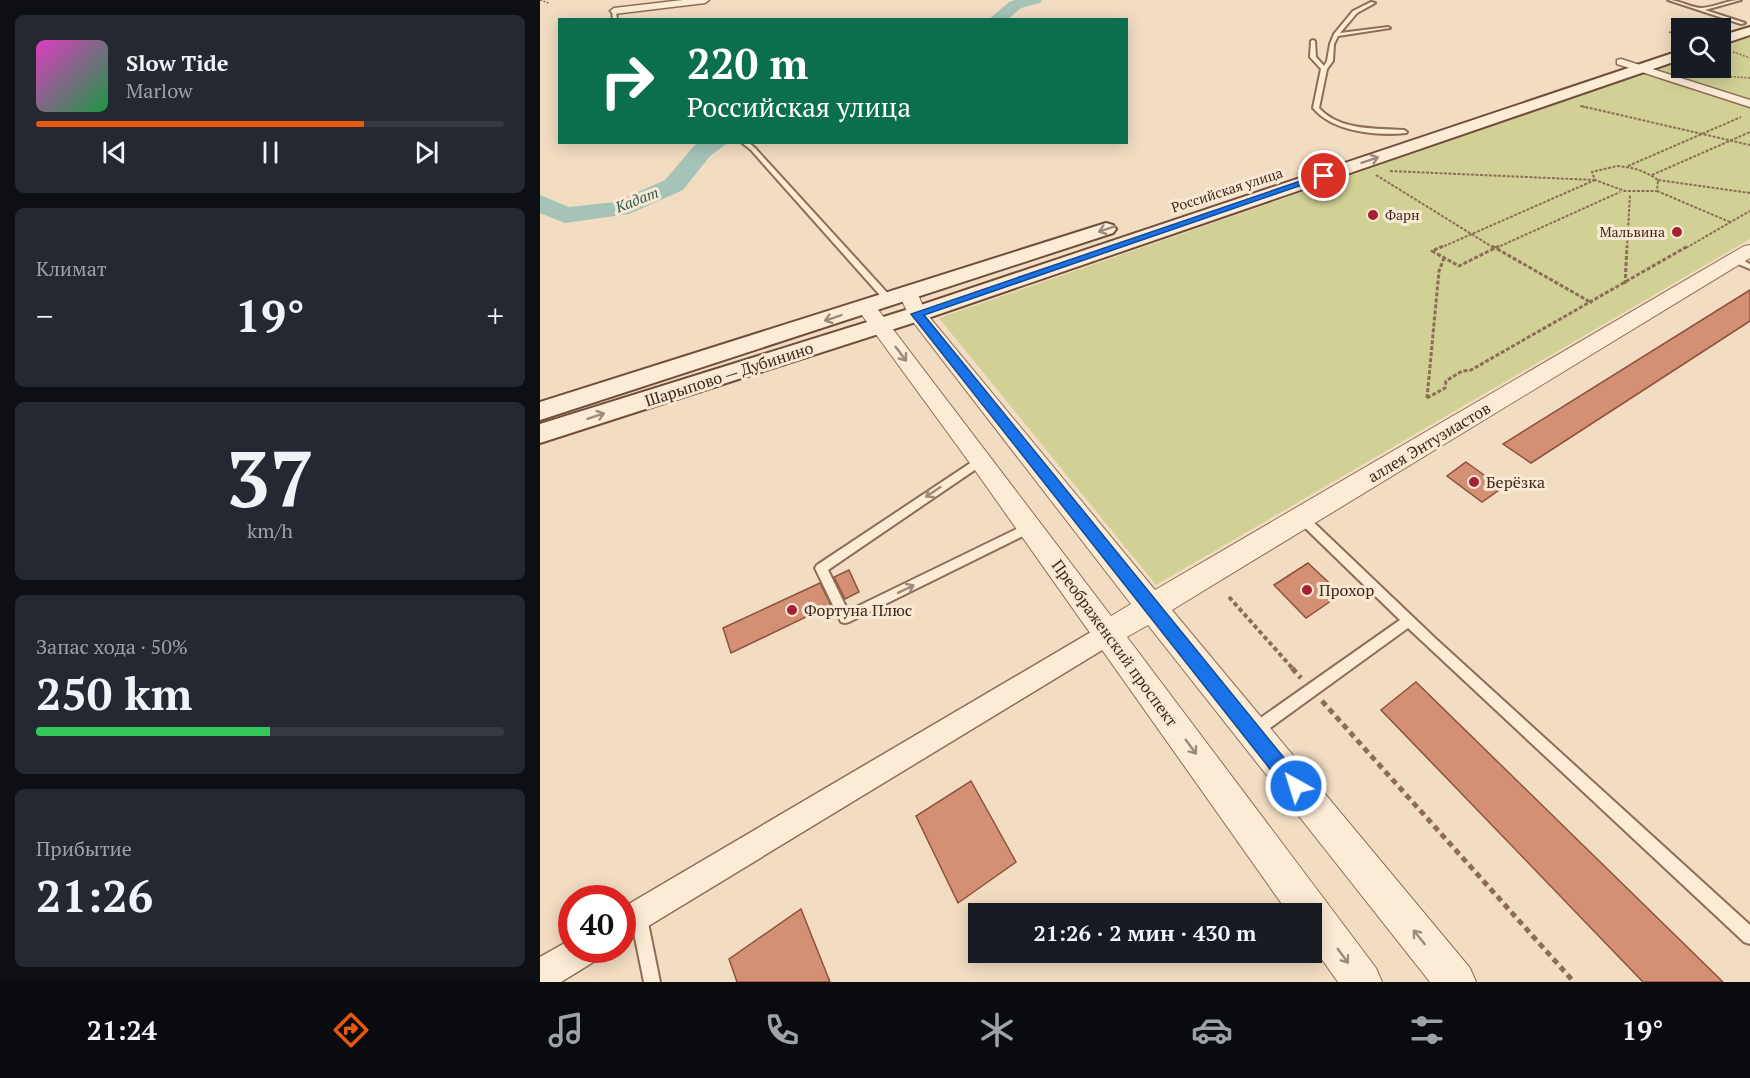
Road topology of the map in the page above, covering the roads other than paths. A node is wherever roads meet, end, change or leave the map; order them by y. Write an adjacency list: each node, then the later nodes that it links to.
1 (705, 0): 6 (street)
2 (1670, 0): 5 (lane)
3 (1739, 0): 5 (lane)
4 (1372, 3): 10 (lane)
5 (1702, 9): 7 (lane)
6 (615, 15)
7 (1748, 25): 9 (main road); 11 (main road)
8 (1388, 28): 10 (lane)
9 (1731, 28)
10 (1336, 35): 17 (lane)
11 (1731, 35)
12 (1671, 39): 15 (main road, Российская улица)
13 (1313, 41): 17 (lane)
14 (1671, 58): 16 (main road, Российская улица)
15 (1621, 62): 16 (street); 19 (main road, Российская улица)
16 (1641, 68): 18 (street); 24 (main road, Российская улица, one-way to 16)
17 (1323, 69): 19 (lane)
18 (1750, 105)
19 (1404, 132): 21 (main road, Российская улица)
20 (747, 144): 24 (lane)
21 (1257, 180)
22 (1122, 224): 24 (main road, one-way to 24)
23 (1745, 259): 28 (street, аллея Энтузиастов)
24 (892, 308): 25 (main road, Шарыпово — Дубинино, one-way to 25); 26 (main road, Шарыпово — Дубинино, one-way to 24); 27 (street, Преображенский проспект, one-way to 27); 30 (street)
25 (540, 411)
26 (540, 434)
27 (981, 460): 29 (street, Преображенский проспект); 29 (lane, one-way to 29)
28 (1302, 518): 30 (street, аллея Энтузиастов); 31 (lane)
29 (1031, 527): 32 (street, Преображенский проспект)
30 (1151, 608): 32 (street, аллея Энтузиастов); 33 (street)
31 (1409, 620): 33 (lane); 35 (lane)
32 (1108, 633): 34 (street); 40 (street, Преображенский проспект, one-way to 40)
33 (1252, 733): 41 (street, one-way to 33)
34 (636, 917)
35 (1750, 936)
36 (636, 938): 39 (lane)
37 (562, 963): 38 (street)
38 (540, 976)
39 (652, 982)
40 (1362, 982)
41 (1456, 982)

